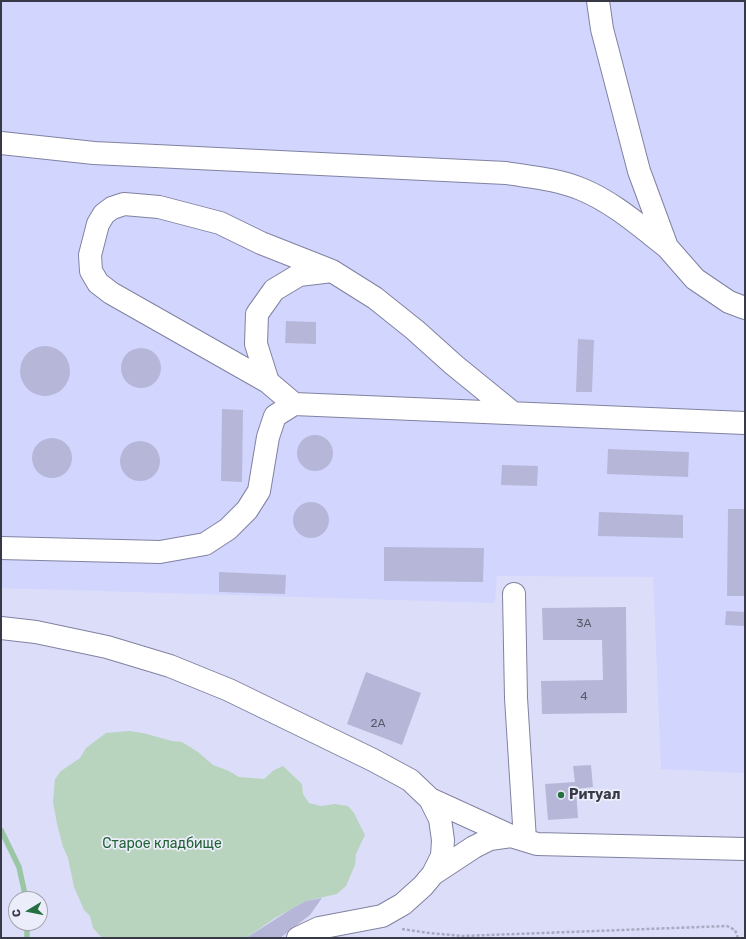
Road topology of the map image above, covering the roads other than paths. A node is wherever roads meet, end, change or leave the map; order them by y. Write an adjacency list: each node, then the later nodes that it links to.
1 (598, 1): 3 (street)
2 (1, 143): 3 (street)
3 (667, 247): 5 (street)
4 (332, 271): 6 (street); 6 (street); 8 (street)
5 (745, 308)
6 (268, 382): 7 (street)
7 (294, 404): 8 (street); 10 (street)
8 (513, 413): 9 (street)
9 (745, 423)
10 (1, 548)
11 (514, 594): 14 (street)
12 (1, 628): 13 (street)
13 (430, 799): 14 (street); 16 (street)
14 (518, 838): 15 (street); 16 (street)
15 (745, 849)
16 (433, 874): 17 (street)
17 (298, 938)

